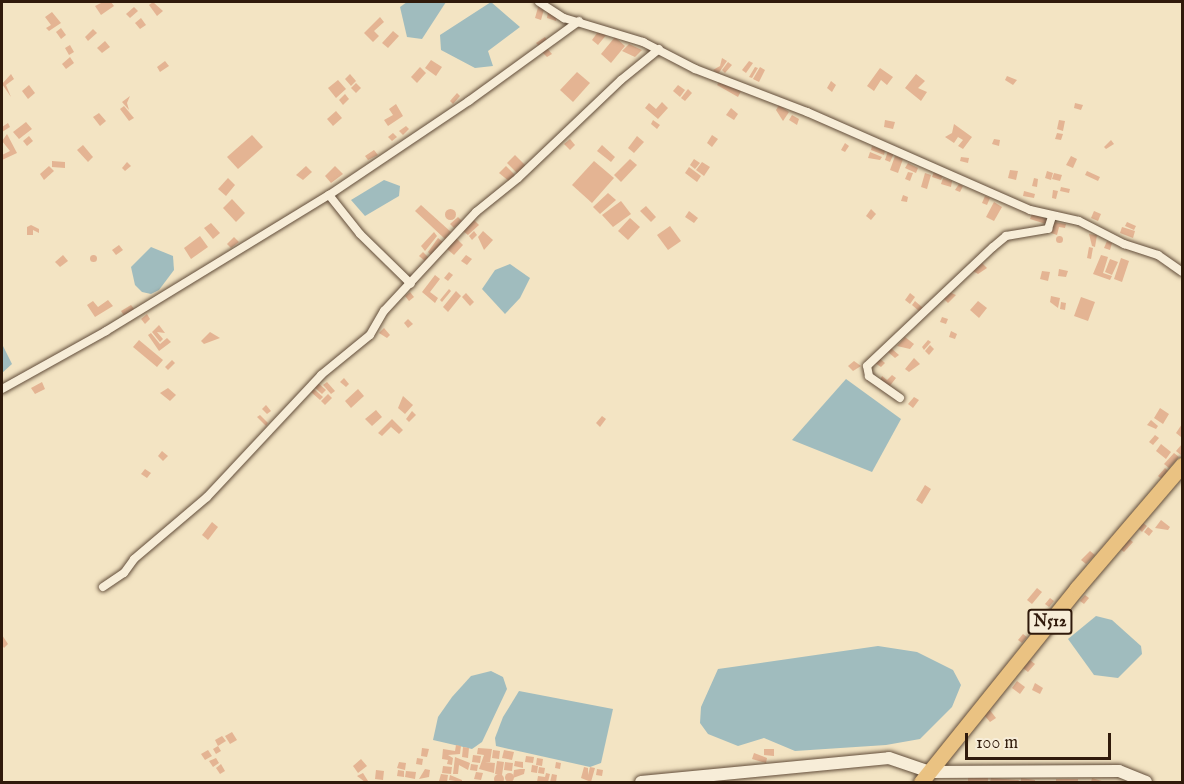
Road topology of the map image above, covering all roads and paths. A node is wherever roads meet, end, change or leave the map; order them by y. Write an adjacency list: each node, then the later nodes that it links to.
1 (539, 2): 2 (street)
2 (579, 21): 3 (street); 4 (street)
3 (659, 50): 5 (street); 7 (street)
4 (329, 195): 7 (street); 8 (street)
5 (1052, 217): 6 (street); 9 (street)
6 (1182, 272)
7 (411, 284): 11 (street)
8 (2, 389)
9 (900, 398)
10 (1182, 465): 12 (highway, N512)
11 (103, 588)
12 (926, 777): 13 (street); 15 (street)
13 (716, 778): 14 (street)
14 (641, 783)
15 (1146, 783)

